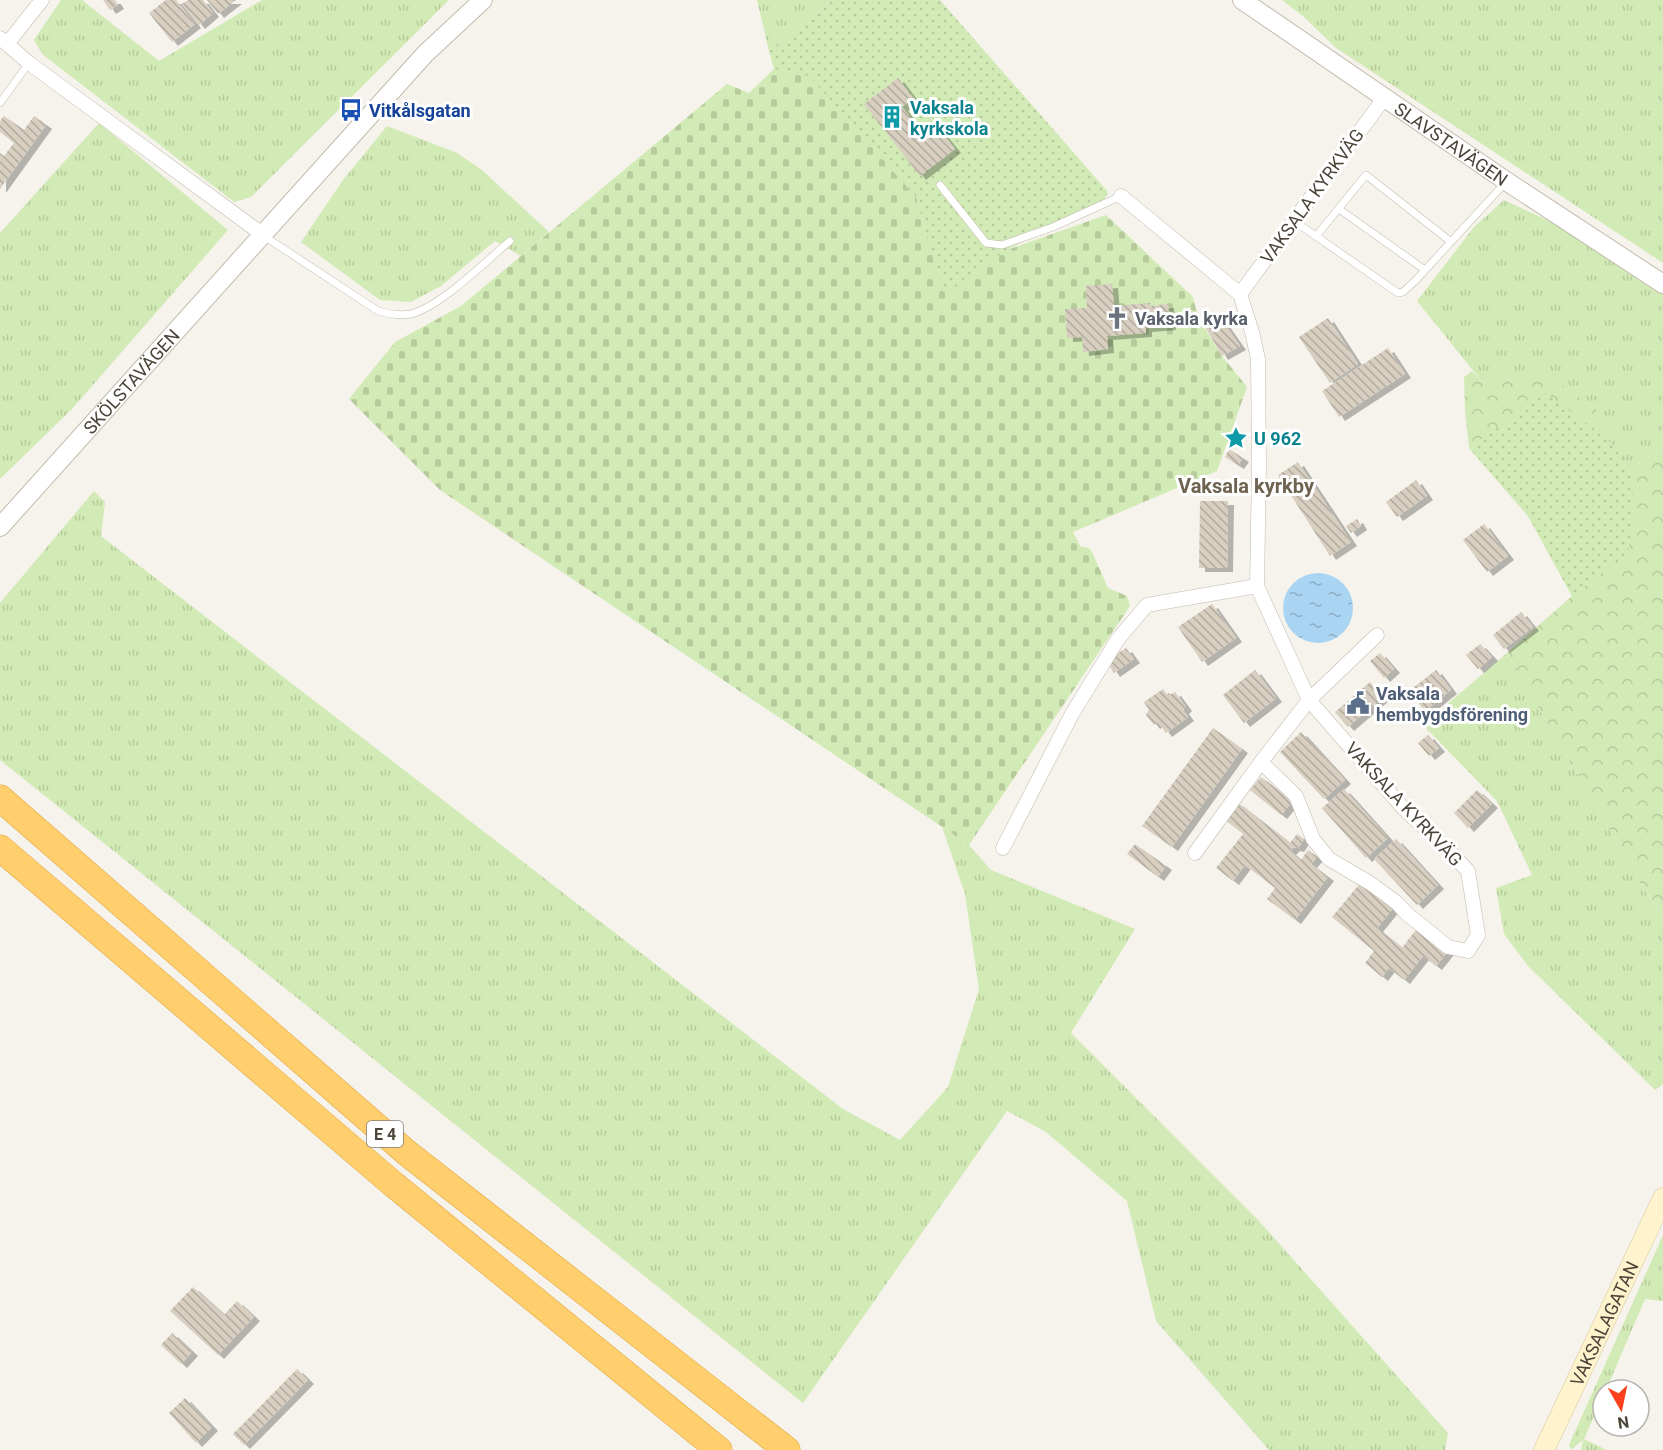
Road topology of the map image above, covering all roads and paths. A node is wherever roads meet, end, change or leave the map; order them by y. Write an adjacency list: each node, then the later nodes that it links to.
1 (42, 0): 4 (street)
2 (483, 0): 13 (street, SKÖLSTAVÄGEN)
3 (1242, 0): 6 (street, SLAVSTAVÄGEN)
4 (4, 41): 5 (street)
5 (29, 63): 7 (lane); 13 (street)
6 (1385, 97): 8 (street, SLAVSTAVÄGEN); 12 (street, VAKSALA KYRKVÄG)
7 (1, 100)
8 (1506, 181): 16 (lane); 18 (street, SLAVSTAVÄGEN)
9 (940, 185): 10 (lane)
10 (1121, 196): 19 (street)
11 (1339, 209): 14 (lane); 16 (lane); 17 (lane)
12 (1294, 221): 14 (lane); 19 (street, VAKSALA KYRKVÄG)
13 (262, 234): 15 (lane); 20 (street, SKÖLSTAVÄGEN)
14 (1317, 236): 17 (lane)
15 (510, 241)
16 (1450, 242): 17 (lane)
17 (1425, 270)
18 (1663, 284)
19 (1240, 294): 21 (street, VAKSALA KYRKVÄG)
20 (0, 527)
21 (1257, 586): 23 (street, VAKSALA KYRKVÄG); 27 (street)
22 (1377, 635): 23 (street)
23 (1309, 700): 24 (street); 24 (street, VAKSALA KYRKVÄG)
24 (1261, 762): 28 (street)
25 (0, 798): 31 (highway, E 4)
26 (0, 848): 30 (highway, E 4)
27 (1003, 848)
28 (1195, 853)
29 (1663, 1198): 32 (main road, VAKSALAGATAN)
30 (719, 1450)
31 (787, 1450)
32 (1544, 1450)

